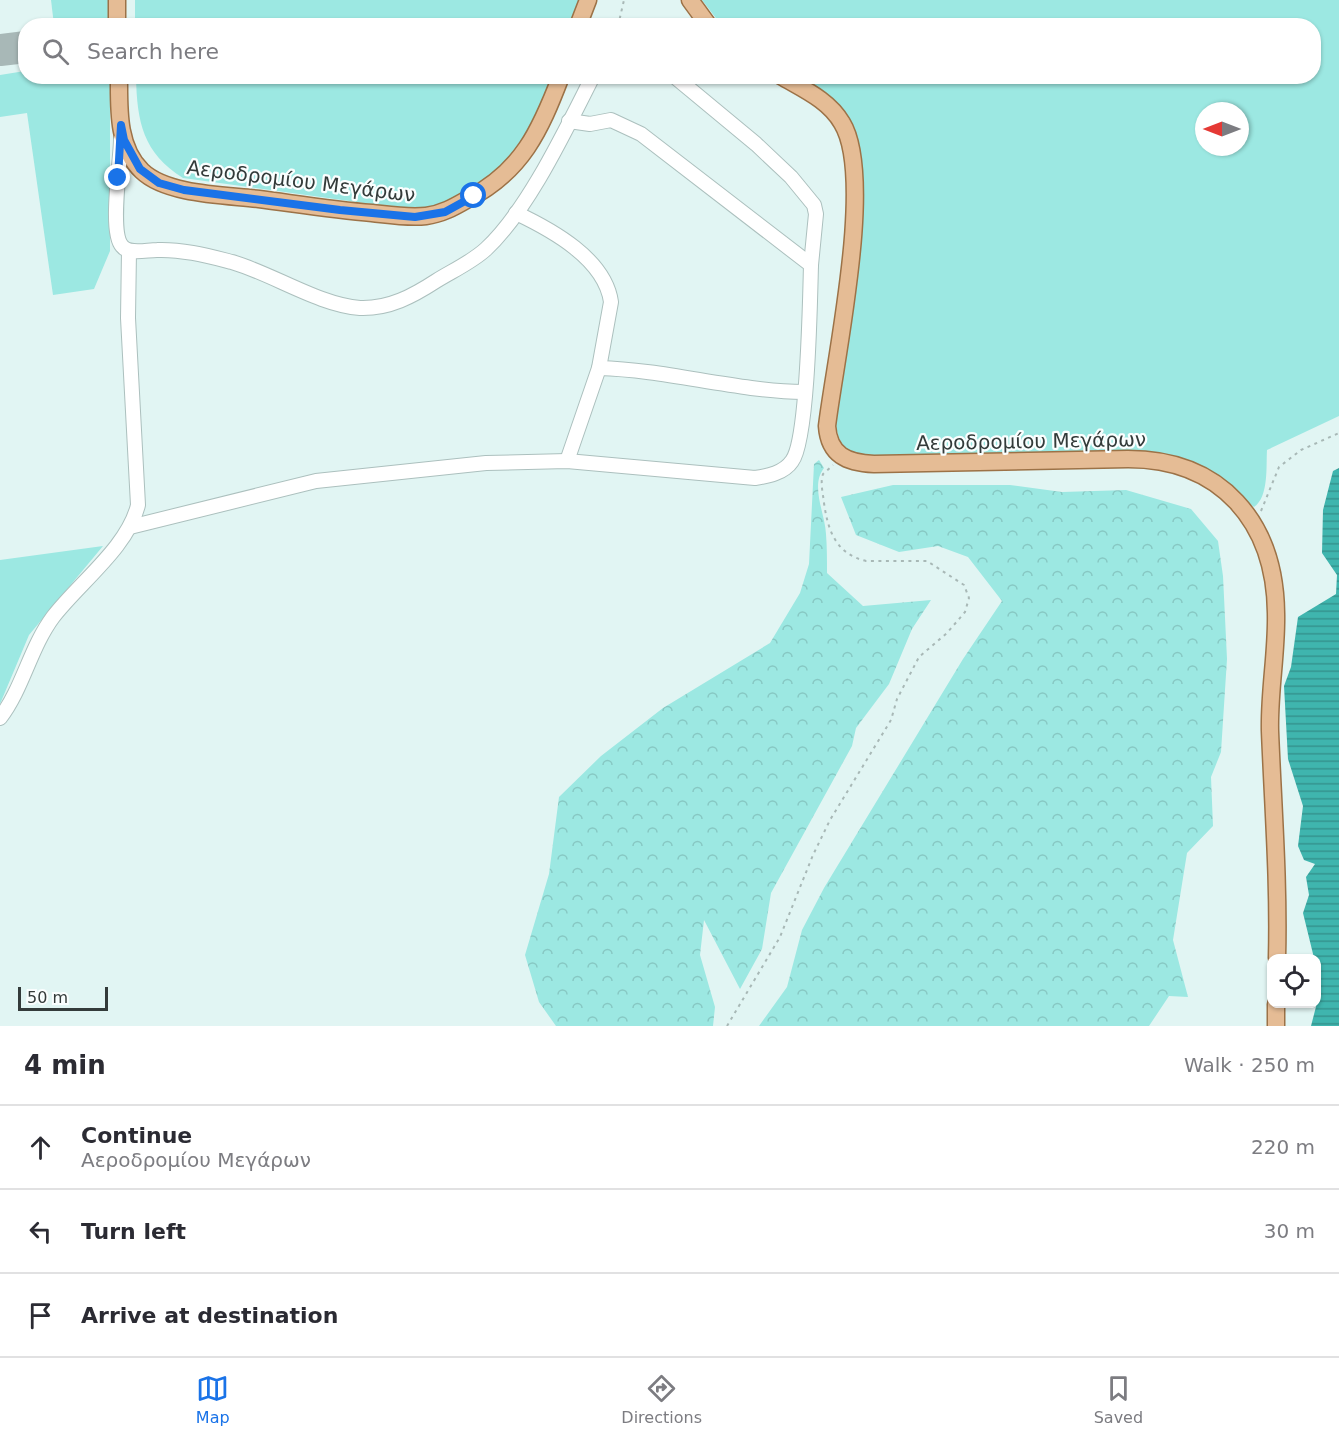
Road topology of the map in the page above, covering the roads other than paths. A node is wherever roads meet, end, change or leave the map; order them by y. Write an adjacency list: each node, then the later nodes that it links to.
1 (117, 0): 4 (main road)
2 (588, 0): 5 (main road)
3 (690, 0): 6 (main road)
4 (117, 18)
5 (581, 18)
6 (703, 18)
7 (119, 84): 13 (main road, Αεροδρομίου Μεγάρων)
8 (558, 84): 13 (main road, Αεροδρομίου Μεγάρων)
9 (589, 84): 12 (lane)
10 (684, 84): 16 (lane)
11 (795, 84): 22 (main road, Αεροδρομίου Μεγάρων)
12 (569, 121): 14 (lane); 16 (lane)
13 (121, 125): 15 (lane)
14 (516, 213): 15 (lane); 17 (lane)
15 (129, 251): 20 (lane)
16 (811, 265): 18 (lane)
17 (599, 368): 18 (lane); 19 (lane)
18 (804, 392): 19 (lane)
19 (567, 461): 20 (lane)
20 (130, 527): 21 (lane)
21 (0, 718)
22 (1277, 954)
23 (1276, 1008): 24 (main road)
24 (1276, 1026)

